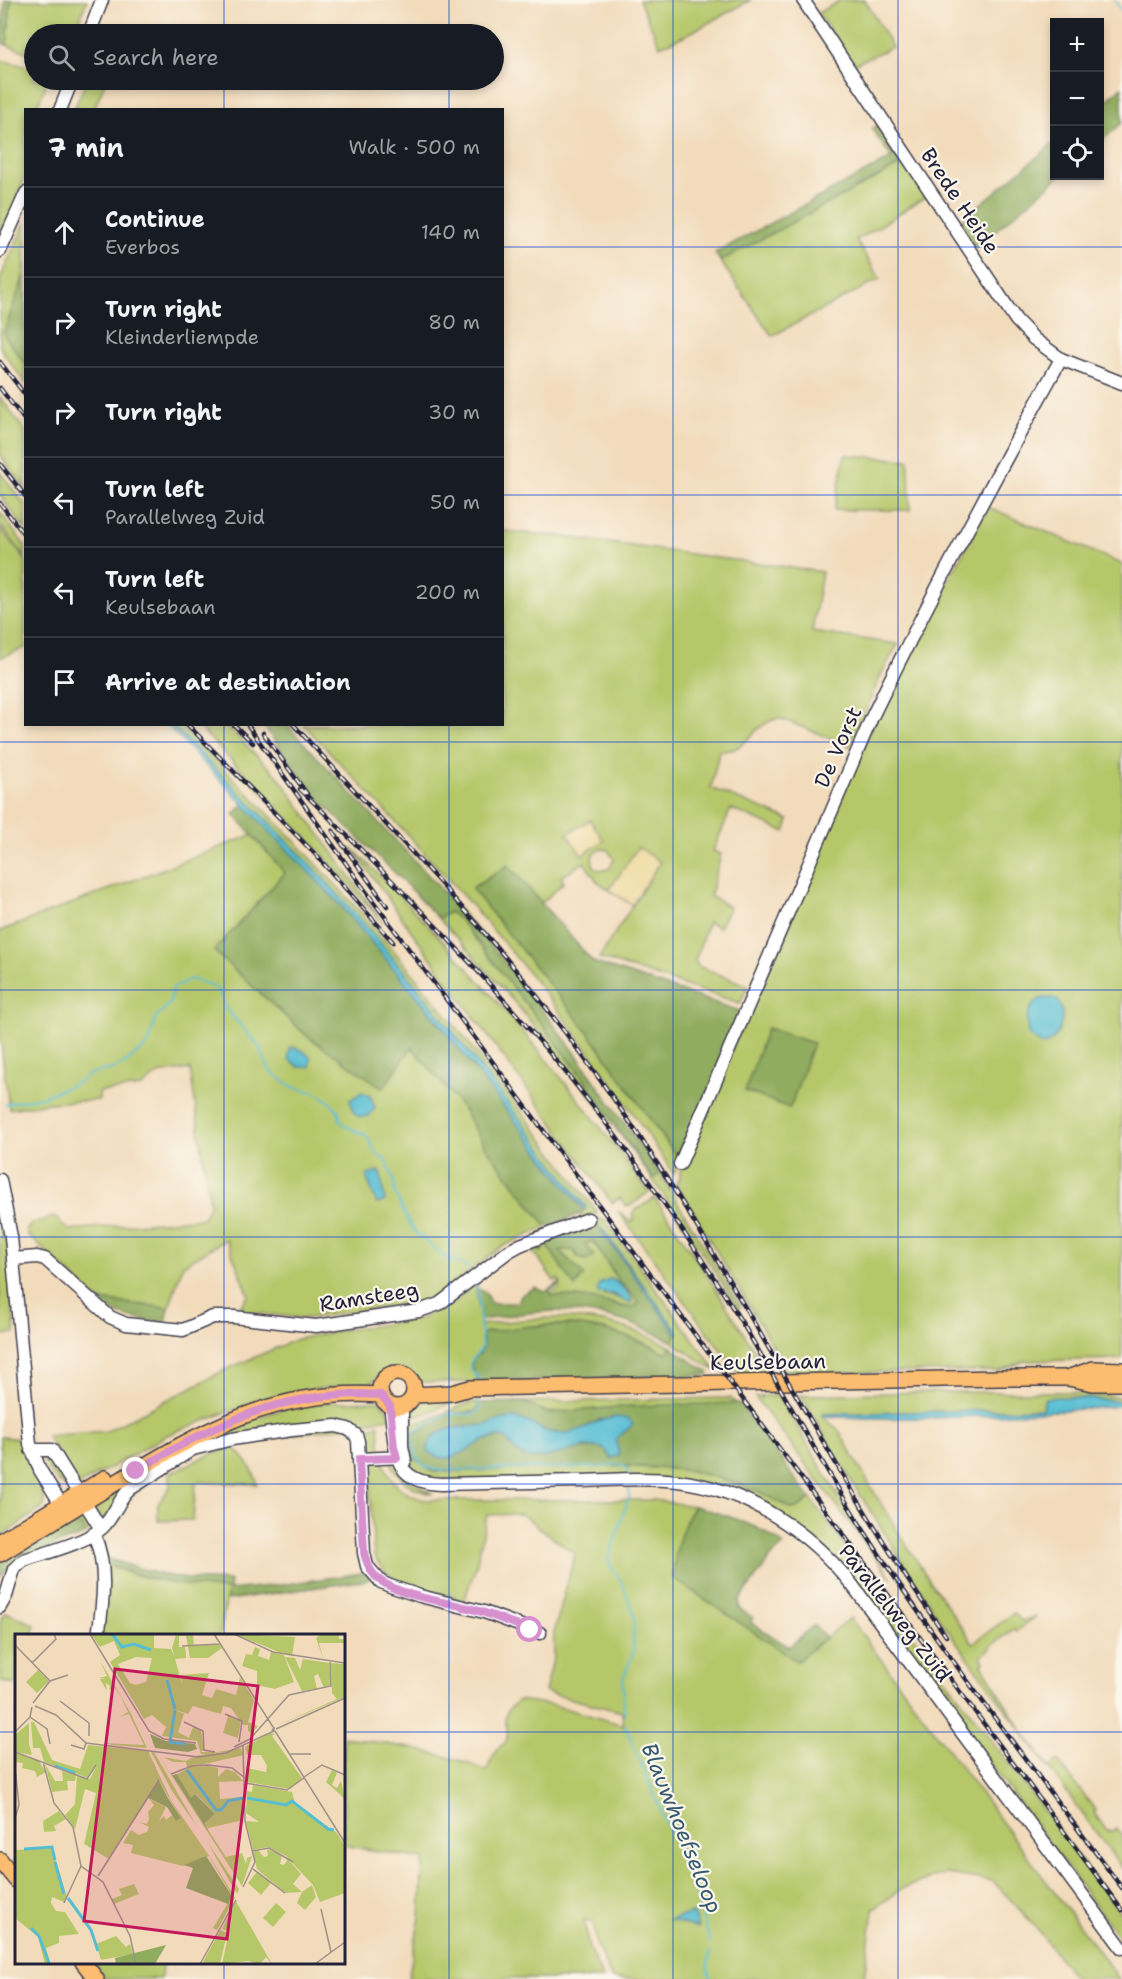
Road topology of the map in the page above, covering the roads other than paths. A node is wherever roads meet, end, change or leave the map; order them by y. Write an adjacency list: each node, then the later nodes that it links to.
1 (102, 0): 3 (street)
2 (803, 0): 8 (street, Brede Heide)
3 (93, 24)
4 (68, 90): 5 (street)
5 (61, 108)
6 (24, 197): 7 (street)
7 (0, 251)
8 (1061, 359): 9 (street, Brede Heide); 10 (street, De Vorst)
9 (1122, 382)
10 (680, 1164)
11 (0, 1180): 12 (street)
12 (9, 1218): 14 (street)
13 (588, 1219): 14 (street, Ramsteeg)
14 (14, 1259): 20 (street)
15 (1122, 1370): 16 (main road, Keulsebaan)
16 (1068, 1378): 17 (main road, Keulsebaan); 18 (main road, Keulsebaan)
17 (1122, 1383)
18 (414, 1391): 19 (main road); 19 (main road)
19 (389, 1398): 21 (street, Parallelweg Zuid); 23 (main road)
20 (31, 1450): 23 (street); 24 (street)
21 (400, 1457): 22 (street); 33 (street, Parallelweg Zuid)
22 (359, 1459): 25 (street); 29 (street)
23 (81, 1498): 24 (main road); 25 (street)
24 (63, 1509): 26 (main road); 27 (main road)
25 (98, 1532): 28 (street); 30 (street)
26 (0, 1541)
27 (0, 1554)
28 (0, 1607)
29 (540, 1633)
30 (98, 1634)
31 (0, 1860): 32 (main road)
32 (15, 1879)
33 (1122, 1948)
34 (85, 1964): 35 (main road)
35 (96, 1979)

